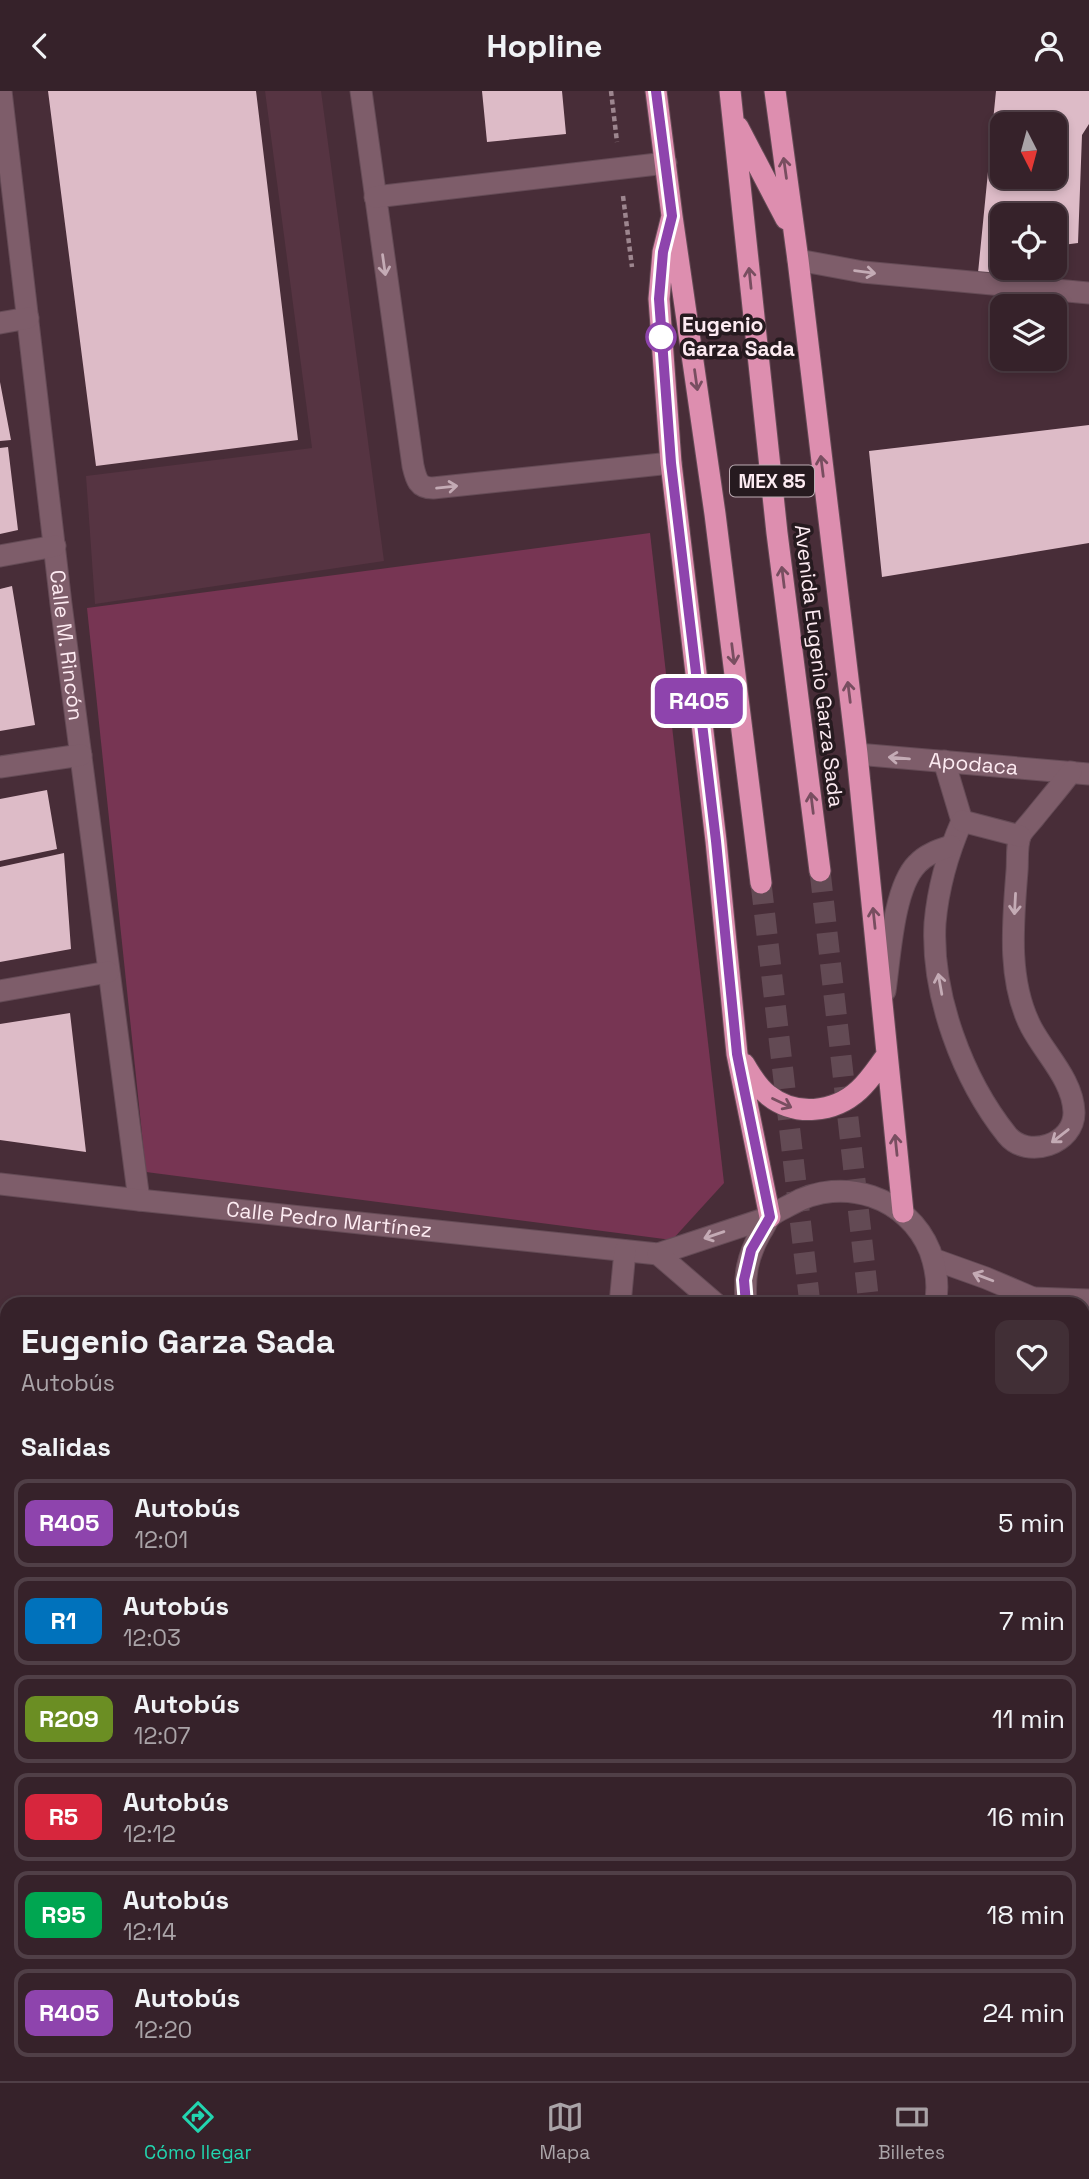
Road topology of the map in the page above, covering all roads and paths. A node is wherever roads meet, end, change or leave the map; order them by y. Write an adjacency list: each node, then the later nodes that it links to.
1 (361, 91): 8 (street)
2 (656, 91): 7 (highway, MEX 85)
3 (730, 91): 6 (highway, Avenida Eugenio Garza Sada / MEX 85)
4 (775, 91): 10 (highway, one-way to 4)
5 (1, 102): 13 (street, Calle M. Rincón)
6 (732, 116): 10 (highway); 26 (highway, Avenida Eugenio Garza Sada / MEX 85, one-way to 6)
7 (666, 163): 8 (street); 9 (highway, MEX 85)
8 (375, 197): 15 (street, one-way to 15)
9 (672, 216): 15 (highway); 27 (highway, MEX 85, one-way to 27)
10 (794, 233): 11 (highway)
11 (798, 260): 12 (street, one-way to 12); 18 (highway, one-way to 11)
12 (1089, 293)
13 (27, 318): 14 (street); 16 (street, Calle M. Rincón)
14 (0, 323)
15 (671, 463): 31 (highway)
16 (55, 546): 17 (street); 19 (street, Calle M. Rincón)
17 (0, 556)
18 (857, 754): 20 (street, Apodaca, one-way to 18); 30 (highway, one-way to 18)
19 (81, 755): 21 (street); 28 (street, Calle M. Rincón)
20 (944, 761): 22 (street, Apodaca); 23 (street)
21 (0, 767)
22 (1080, 773): 24 (street)
23 (962, 821): 24 (street); 25 (street)
24 (1020, 836): 25 (street, one-way to 25)
25 (951, 846): 30 (street)
26 (820, 871)
27 (761, 883)
28 (108, 972): 29 (street); 34 (street, Calle M. Rincón)
29 (0, 991)
30 (883, 1007): 32 (highway)
31 (737, 1054): 32 (highway, one-way to 32); 36 (highway)
32 (887, 1055): 35 (highway, one-way to 32)
33 (0, 1184): 34 (street, Calle Pedro Martínez)
34 (139, 1201): 37 (street, Calle Pedro Martínez)
35 (903, 1212): 36 (street, Calle Pedro Martínez); 39 (street)
36 (770, 1217): 38 (street, Calle Pedro Martínez, one-way to 38); 42 (street)
37 (625, 1251): 38 (street, Calle Pedro Martínez); 40 (street)
38 (658, 1254): 41 (street)
39 (933, 1259): 43 (street); 44 (street, one-way to 39)
40 (621, 1297)
41 (708, 1297)
42 (745, 1297)
43 (937, 1297)
44 (1031, 1297)

